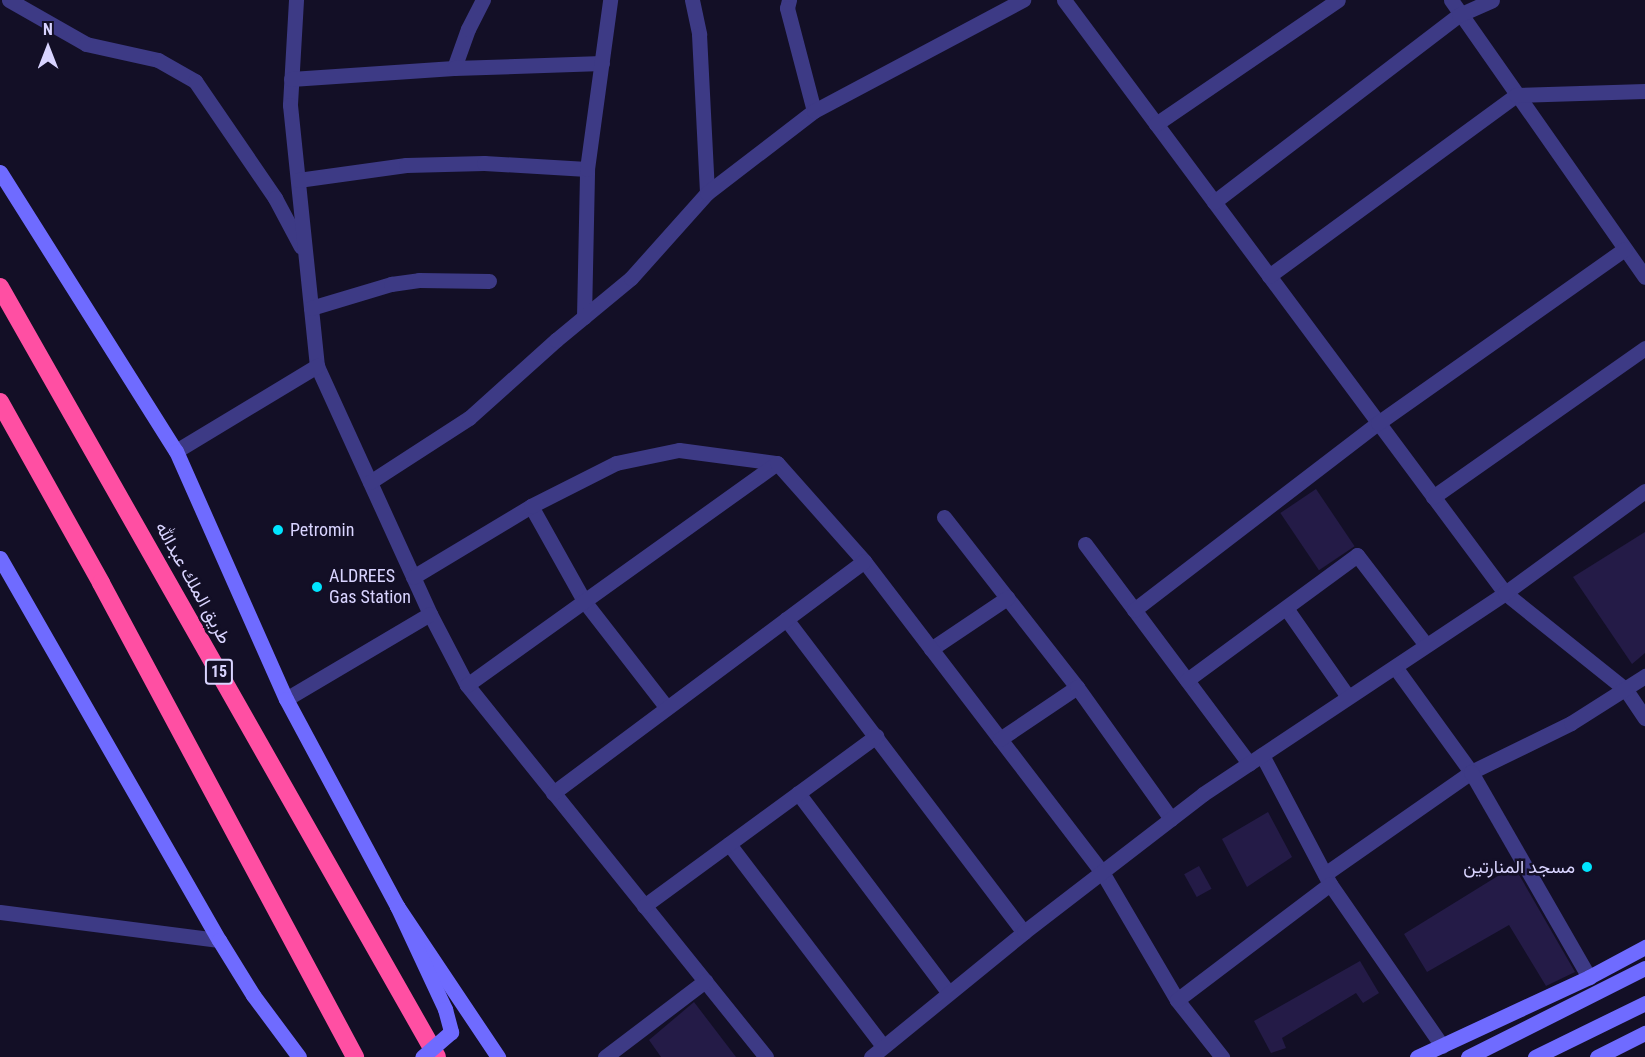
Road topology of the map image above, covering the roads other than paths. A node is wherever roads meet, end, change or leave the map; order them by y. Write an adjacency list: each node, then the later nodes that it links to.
1 (10, 0): 26 (street)
2 (296, 0): 15 (street)
3 (483, 0): 14 (street)
4 (610, 0): 13 (street)
5 (692, 0): 23 (street)
6 (789, 0): 18 (street)
7 (1023, 0): 18 (street)
8 (1064, 0): 19 (street)
9 (1338, 0): 19 (street)
10 (1450, 0): 12 (street)
11 (1492, 0): 12 (street)
12 (1459, 15): 17 (street); 24 (street)
13 (602, 63): 14 (street); 20 (street)
14 (454, 68): 15 (street)
15 (291, 79): 22 (street)
16 (1645, 91): 17 (street)
17 (1516, 95): 25 (street); 27 (street)
18 (814, 111): 23 (street)
19 (1156, 124): 24 (street)
20 (587, 169): 22 (street); 32 (street)
21 (0, 172): 37 (main road)
22 (297, 180): 26 (street)
23 (707, 193): 32 (street)
24 (1214, 202): 27 (street)
25 (1625, 249): 28 (street); 36 (street)
26 (305, 257): 31 (street)
27 (1269, 276): 36 (street)
28 (1645, 277)
29 (489, 281): 31 (street)
30 (0, 287): 99 (highway, طريق الملك عبدالله / 15)
31 (311, 308): 34 (street)
32 (584, 317): 39 (street)
33 (1645, 348): 41 (street)
34 (317, 366): 37 (street); 39 (street)
35 (0, 402): 97 (highway)
36 (1378, 423): 41 (street); 52 (street)
37 (176, 451): 64 (main road)
38 (777, 463): 42 (street); 46 (street); 50 (street)
39 (370, 482): 47 (street)
40 (1645, 491): 48 (street)
41 (1433, 497): 48 (street)
42 (531, 506): 47 (street); 50 (street)
43 (944, 517): 49 (street)
44 (1085, 544): 52 (street)
45 (0, 558): 82 (main road)
46 (864, 561): 54 (street); 56 (street)
47 (413, 577): 53 (street)
48 (1505, 593): 55 (street); 62 (street)
49 (1007, 598): 56 (street); 61 (street)
50 (584, 601): 60 (street); 65 (street)
51 (1286, 608): 55 (street); 59 (street); 63 (street)
52 (1134, 610): 59 (street)
53 (430, 614): 60 (street); 64 (street)
54 (786, 619): 65 (street); 67 (street)
55 (1426, 645): 57 (street)
56 (931, 649): 68 (street)
57 (1395, 667): 63 (street); 71 (street)
58 (1645, 676): 62 (street)
59 (1187, 681): 70 (street)
60 (467, 685): 72 (street)
61 (1077, 687): 68 (street); 74 (street)
62 (1626, 690): 66 (street); 71 (street)
63 (1348, 698): 69 (street)
64 (286, 699): 78 (main road)
65 (667, 708): 72 (street)
66 (1645, 718)
67 (876, 736): 73 (street); 81 (street)
68 (1000, 739): 76 (street)
69 (1262, 755): 70 (street); 77 (street)
70 (1249, 764): 74 (street)
71 (1471, 772): 77 (street); 85 (street)
72 (553, 793): 79 (street)
73 (798, 793): 75 (street); 87 (street)
74 (1171, 819): 76 (street)
75 (729, 844): 79 (street); 92 (street)
76 (1102, 872): 81 (street); 89 (street)
77 (1327, 879): 89 (street); 93 (street)
78 (397, 906): 98 (main road, bridge); 100 (main road)
79 (644, 906): 86 (street)
80 (0, 912): 82 (street)
81 (1024, 932): 87 (street)
82 (219, 940): 88 (main road)
83 (1645, 947): 85 (main road)
84 (1645, 968): 106 (main road)
85 (1589, 977): 93 (main road)
86 (705, 981): 94 (street); 102 (street)
87 (948, 992): 92 (street)
88 (253, 995): 95 (main road); 96 (main road)
89 (1177, 1000): 104 (street)
90 (1645, 1003): 107 (main road)
91 (1645, 1034): 108 (main road)
92 (883, 1046): 103 (street)
93 (1442, 1046): 105 (main road)
94 (622, 1052): 101 (street)
95 (285, 1057)
96 (299, 1057)
97 (355, 1057)
98 (422, 1057)
99 (437, 1057)
100 (498, 1057)
101 (604, 1057)
102 (766, 1057)
103 (871, 1057)
104 (1222, 1057)
105 (1418, 1057)
106 (1468, 1057)
107 (1535, 1057)
108 (1597, 1057)

